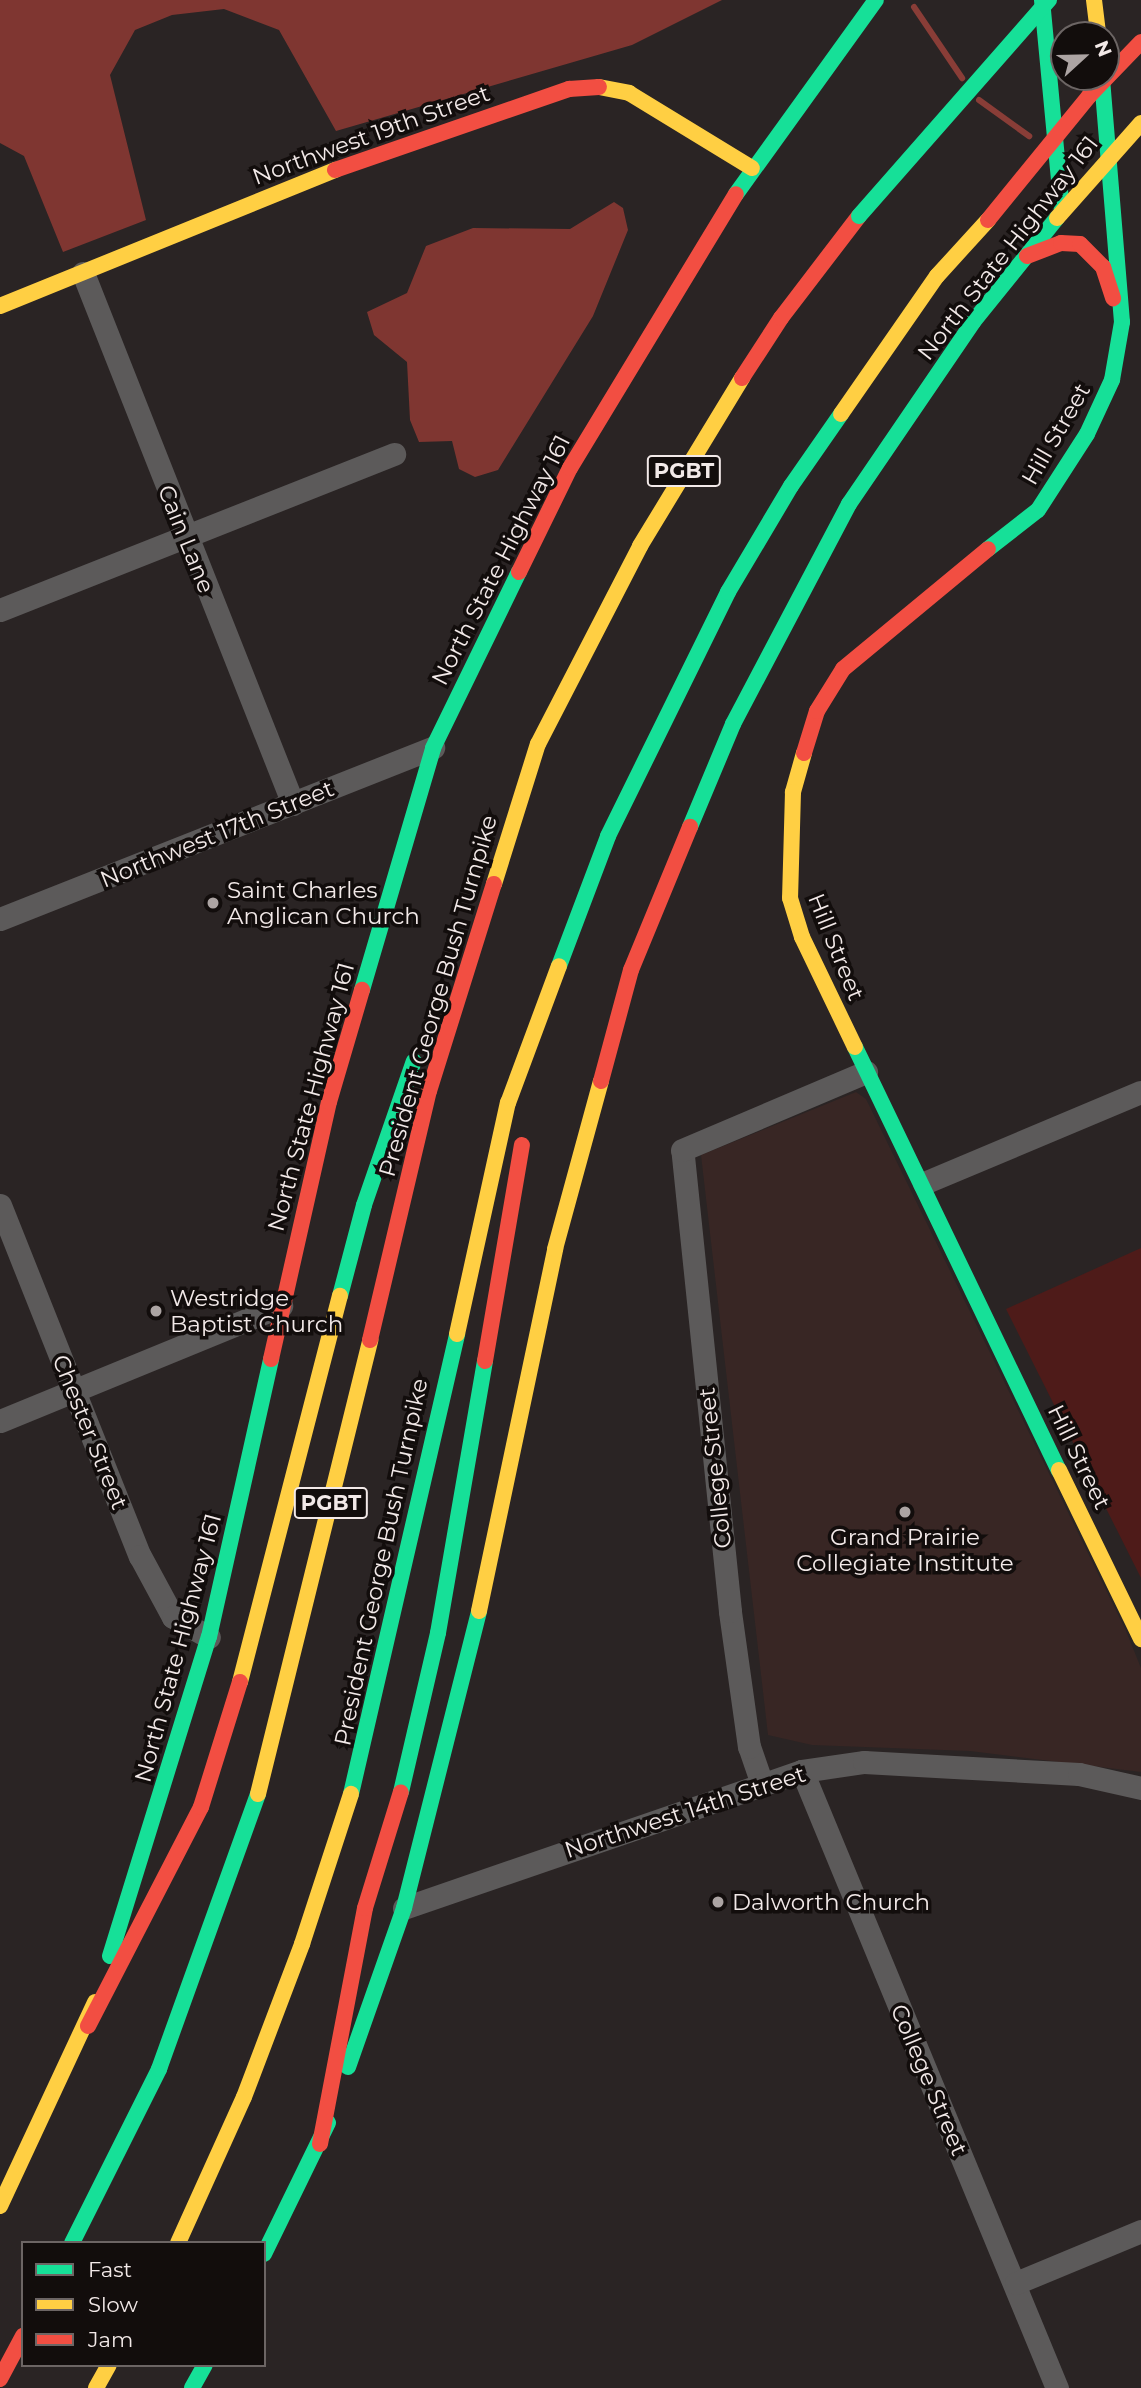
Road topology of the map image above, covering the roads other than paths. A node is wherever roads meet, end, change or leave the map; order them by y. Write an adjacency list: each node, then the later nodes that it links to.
1 (876, 0): 11 (main road, North State Highway 161)
2 (1042, 0): 12 (main road)
3 (1049, 0): 21 (main road, President George Bush Turnpike / PGBT, bridge)
4 (1094, 0): 5 (main road)
5 (1096, 21)
6 (1141, 42): 13 (main road, President George Bush Turnpike, bridge)
7 (1121, 89): 13 (main road, bridge)
8 (1103, 91): 10 (main road, Hill Street)
9 (1141, 123): 10 (main road, North State Highway 161)
10 (1110, 153): 12 (main road, North State Highway 161); 17 (main road, Hill Street)
11 (752, 168): 15 (main road, Northwest 19th Street); 22 (main road, North State Highway 161)
12 (1062, 211): 14 (main road, North State Highway 161)
13 (988, 220): 26 (main road, President George Bush Turnpike)
14 (1027, 256): 17 (main road); 42 (main road, North State Highway 161)
15 (83, 272): 16 (main road, Northwest 19th Street); 19 (street, Cain Lane)
16 (0, 306)
17 (1122, 322): 28 (main road, Hill Street)
18 (394, 454): 19 (street)
19 (184, 536): 20 (street); 23 (street, Cain Lane)
20 (0, 610)
21 (538, 744): 24 (main road); 47 (main road, President George Bush Turnpike / PGBT)
22 (433, 748): 23 (street, Northwest 17th Street); 34 (main road, North State Highway 161)
23 (293, 804): 25 (street, Northwest 17th Street)
24 (485, 853)
25 (0, 919)
26 (554, 979): 29 (main road); 48 (main road, President George Bush Turnpike)
27 (420, 1043): 43 (main road)
28 (866, 1072): 32 (main road, Hill Street); 40 (street, College Street)
29 (534, 1083)
30 (1141, 1092): 32 (street)
31 (527, 1122): 44 (main road)
32 (924, 1183): 38 (main road, Hill Street)
33 (0, 1205): 35 (street, Chester Street)
34 (281, 1306): 35 (street); 37 (main road, North State Highway 161)
35 (74, 1392): 36 (street); 37 (street, Chester Street)
36 (0, 1421)
37 (209, 1637): 43 (main road, North State Highway 161)
38 (1141, 1639)
39 (802, 1771): 40 (street, Northwest 14th Street); 41 (street, Northwest 14th Street); 50 (street, College Street)
40 (762, 1784): 42 (street, Northwest 14th Street)
41 (1141, 1788)
42 (404, 1908): 44 (main road, North State Highway 161)
43 (88, 2026): 45 (main road, North State Highway 161)
44 (320, 2144): 49 (main road, North State Highway 161)
45 (0, 2206)
46 (1141, 2231): 50 (street)
47 (73, 2241)
48 (179, 2241)
49 (266, 2250)
50 (1016, 2283): 57 (street, College Street)
51 (21, 2340): 54 (main road)
52 (108, 2367): 55 (main road)
53 (204, 2367): 56 (main road)
54 (0, 2379)
55 (96, 2388)
56 (192, 2388)
57 (1057, 2388)

